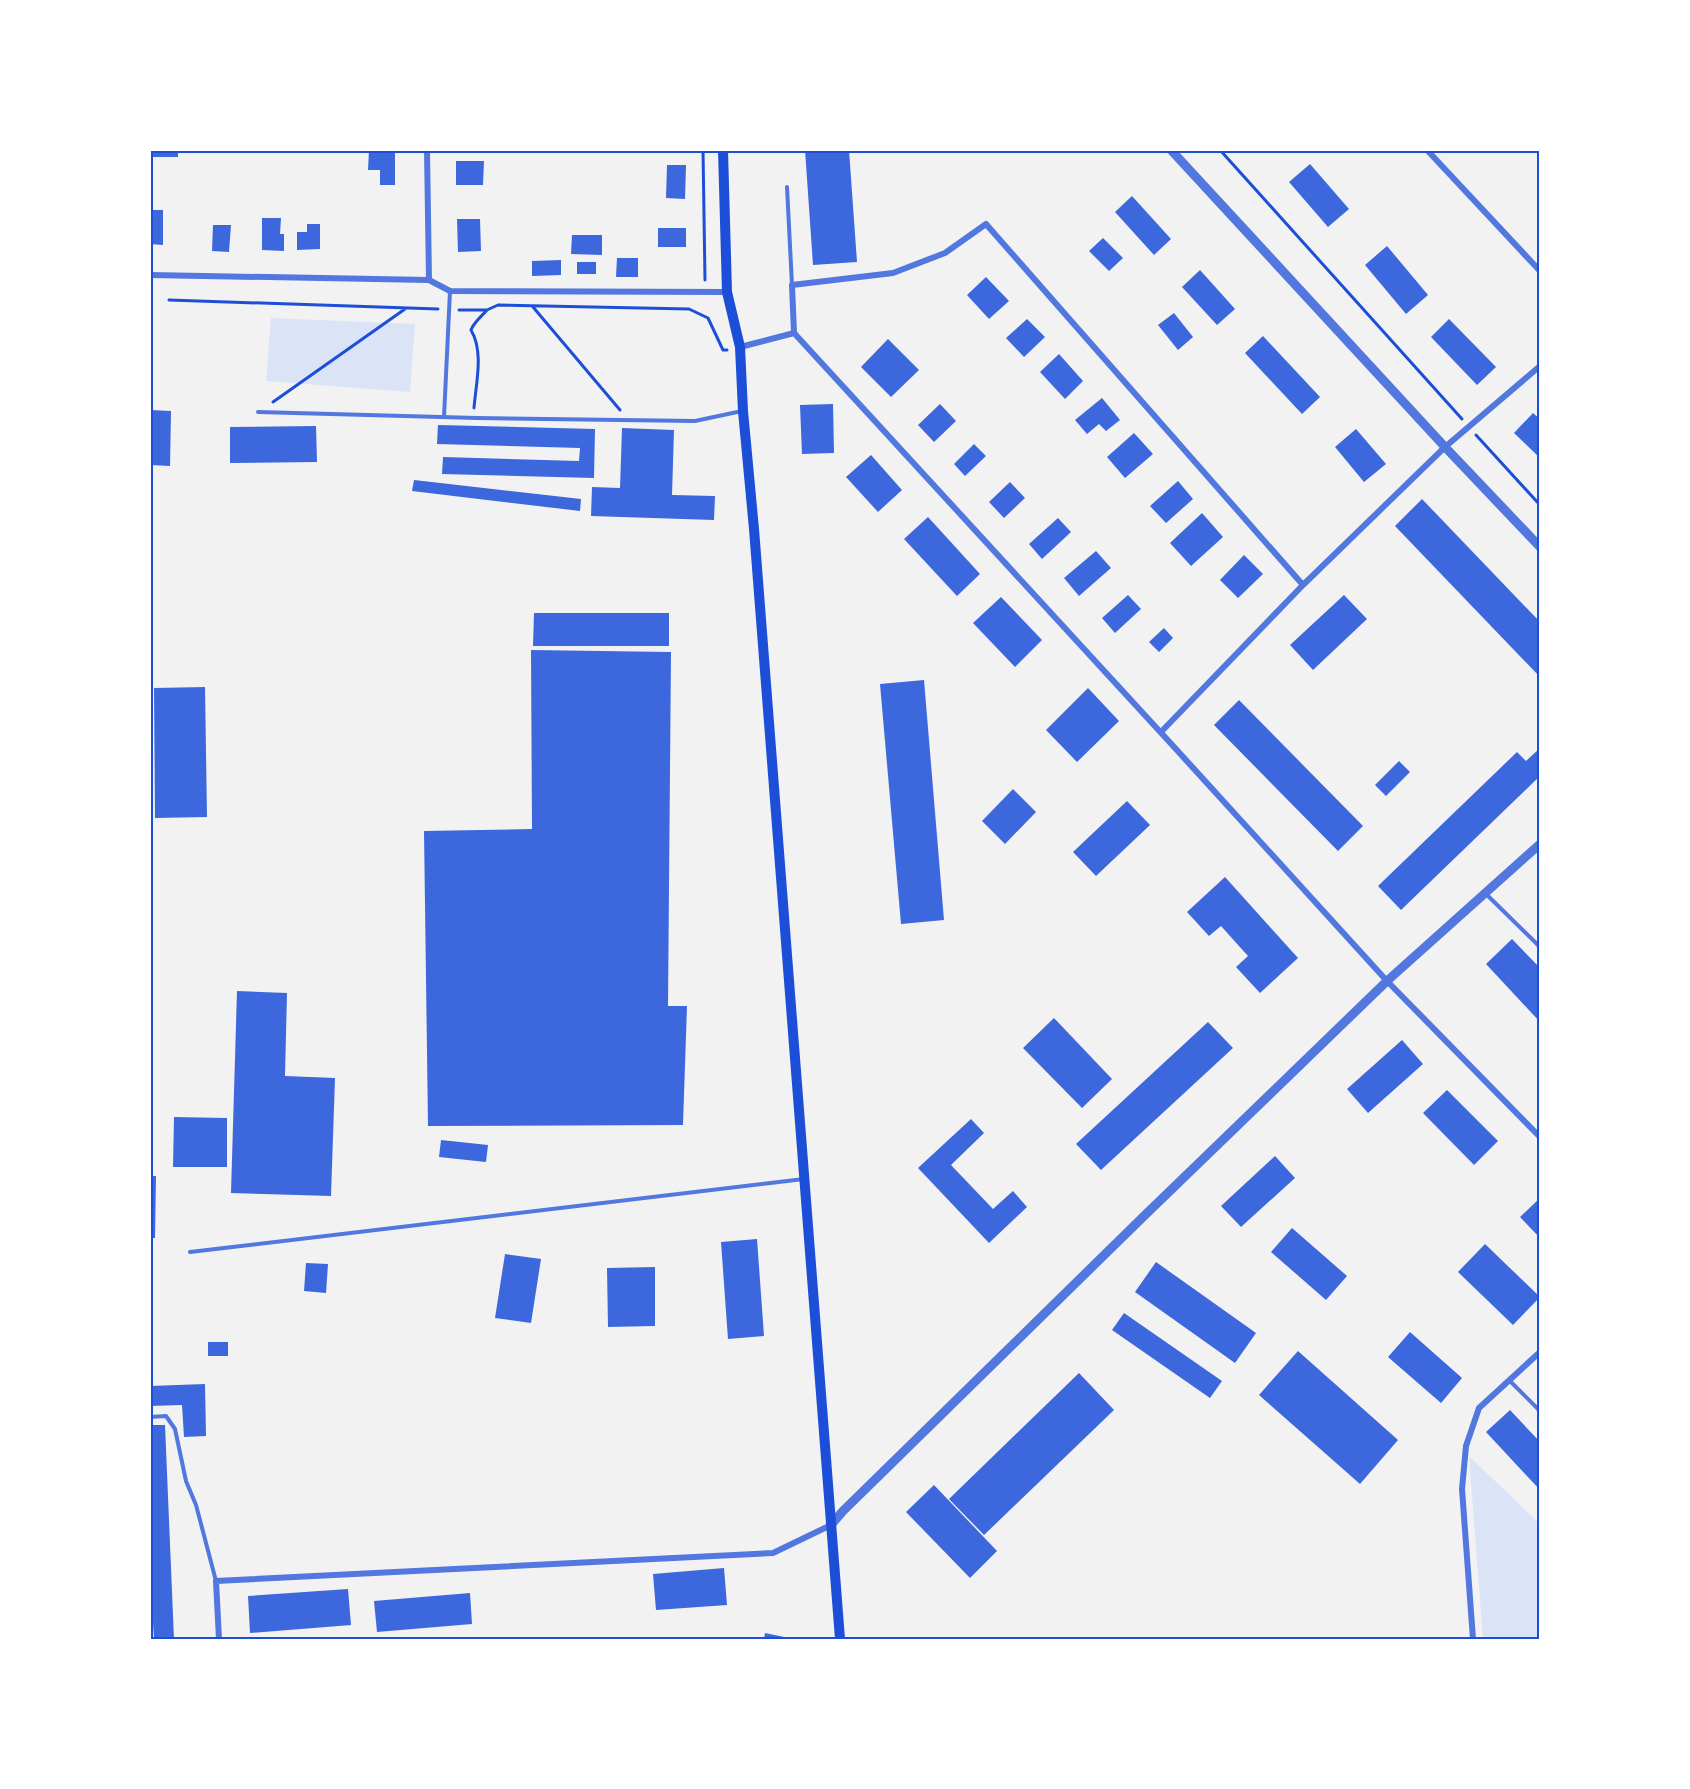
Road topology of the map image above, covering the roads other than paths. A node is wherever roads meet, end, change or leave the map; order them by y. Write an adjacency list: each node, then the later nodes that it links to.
1 (428, 150): 8 (street)
2 (723, 150): 11 (main road)
3 (1171, 150): 18 (street)
4 (1427, 150): 6 (street)
5 (787, 187): 9 (lane)
6 (1540, 271)
7 (150, 275): 8 (street)
8 (429, 280): 10 (street)
9 (792, 285): 12 (street); 20 (street)
10 (450, 291): 11 (street); 17 (lane)
11 (727, 292): 13 (main road)
12 (794, 333): 13 (street); 21 (street)
13 (740, 347): 15 (main road)
14 (1540, 366): 18 (street)
15 (743, 411): 17 (lane); 27 (main road)
16 (258, 412): 17 (lane)
17 (444, 417)
18 (1445, 447): 19 (street); 20 (street)
19 (1540, 547)
20 (1303, 585): 21 (street)
21 (1161, 732): 25 (street)
22 (1540, 844): 23 (street)
23 (1485, 893): 24 (lane); 25 (street)
24 (1540, 947)
25 (1387, 981): 26 (street); 33 (street)
26 (1540, 1137)
27 (804, 1179): 28 (lane); 33 (main road)
28 (190, 1252)
29 (1540, 1352): 30 (street)
30 (1509, 1380): 31 (lane); 37 (street)
31 (1540, 1411)
32 (150, 1417): 34 (lane)
33 (831, 1525): 34 (street); 36 (main road)
34 (216, 1581): 35 (street)
35 (219, 1639)
36 (840, 1639)
37 (1473, 1639)

